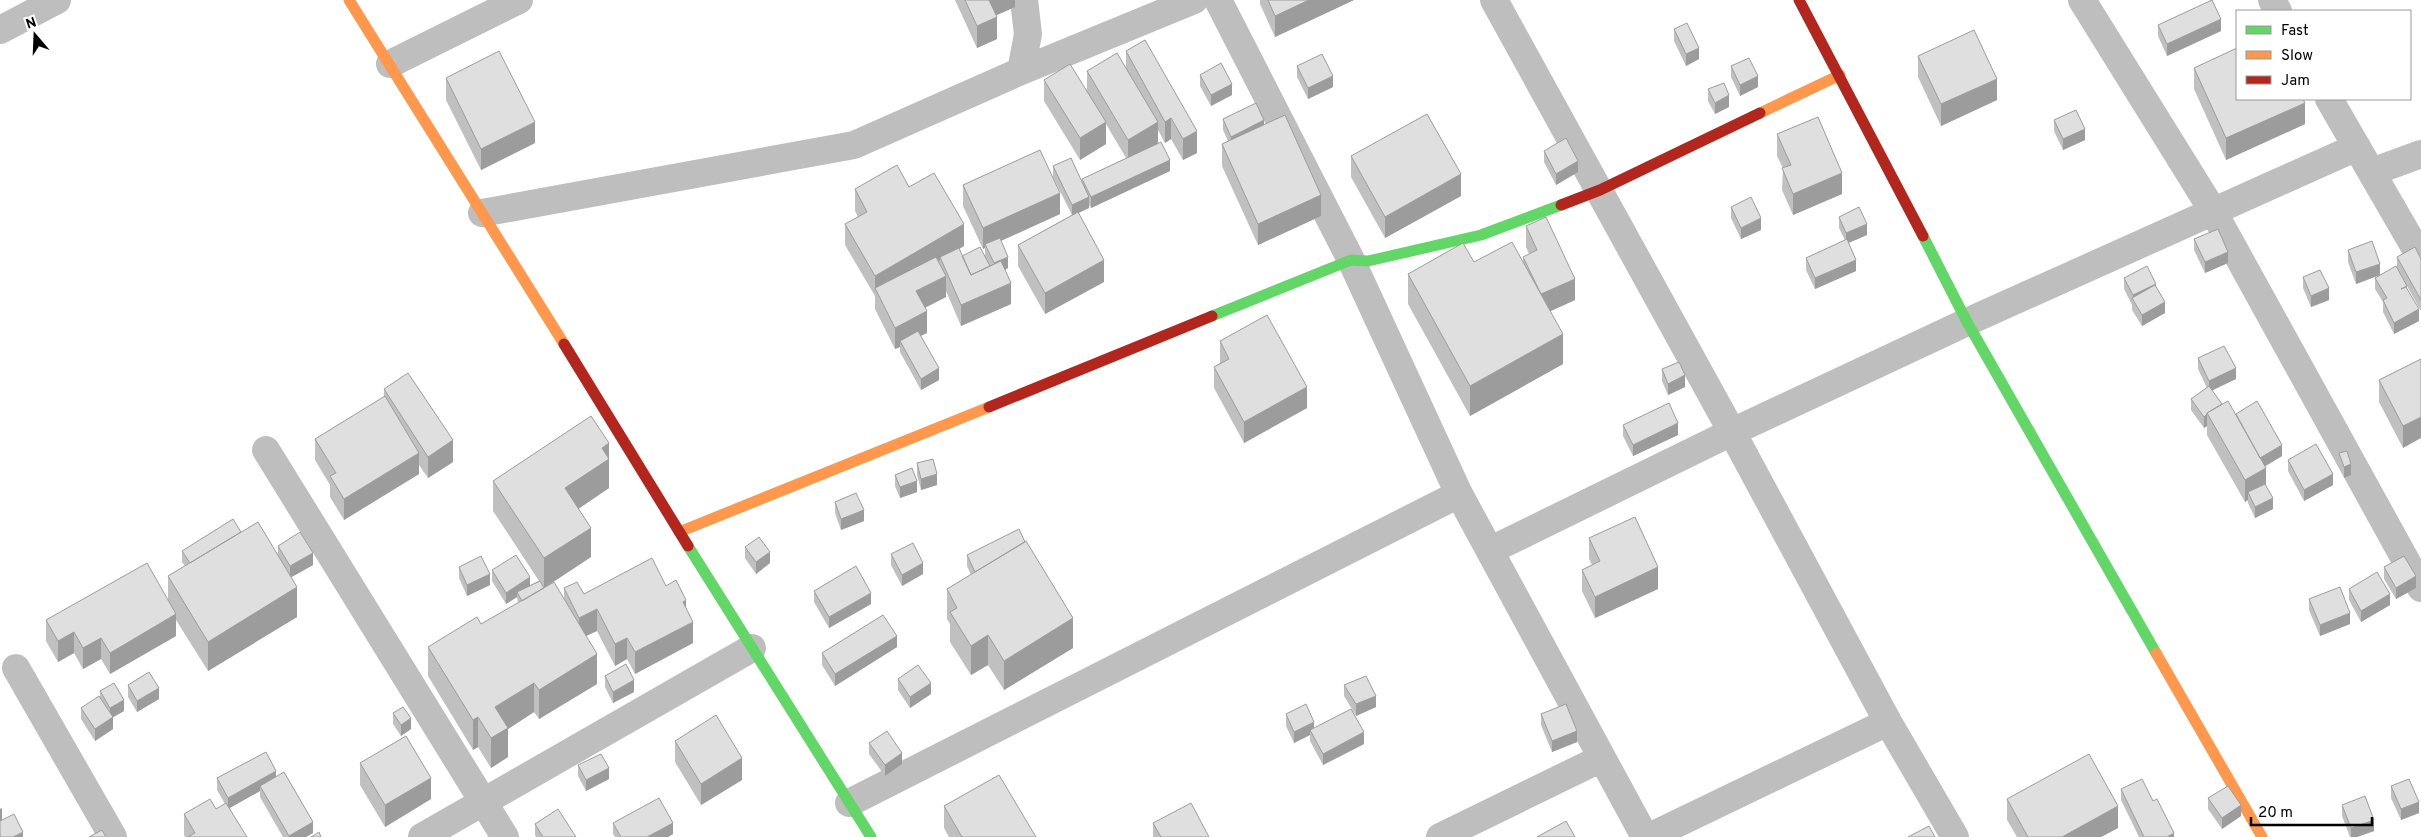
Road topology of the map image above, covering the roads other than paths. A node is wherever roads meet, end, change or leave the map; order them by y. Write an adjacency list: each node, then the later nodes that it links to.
1 (57, 0): 10 (street)
2 (349, 0): 11 (street)
3 (519, 0): 11 (street)
4 (1024, 0): 12 (street)
5 (1194, 0): 12 (street)
6 (1218, 0): 22 (street)
7 (1494, 0): 18 (street)
8 (1799, 0): 13 (street)
9 (2082, 0): 19 (street)
10 (0, 30)
11 (390, 64): 20 (street)
12 (1022, 71): 20 (street)
13 (1840, 75): 18 (street); 23 (street)
14 (2331, 100): 15 (street)
15 (2357, 147): 17 (street); 19 (street)
16 (2421, 154): 17 (street)
17 (2372, 172): 21 (street)
18 (1600, 190): 22 (street); 24 (street)
19 (2213, 211): 23 (street); 29 (street)
20 (482, 212): 27 (street)
21 (2421, 258)
22 (1352, 260): 26 (street); 27 (street)
23 (1967, 322): 24 (street); 44 (street)
24 (1732, 432): 28 (street); 32 (street)
25 (266, 450): 34 (street)
26 (1459, 494): 28 (street); 35 (street)
27 (679, 532): 30 (street)
28 (1491, 550): 33 (street)
29 (2421, 588)
30 (752, 648): 34 (street); 35 (street)
31 (16, 668): 36 (street)
32 (1888, 722): 42 (street); 43 (street)
33 (1602, 758): 40 (street); 41 (street)
34 (484, 803): 37 (street); 38 (street)
35 (849, 803): 39 (street)
36 (113, 837)
37 (422, 837)
38 (505, 837)
39 (871, 837)
40 (1440, 837)
41 (1645, 837)
42 (1649, 837)
43 (1955, 837)
44 (2262, 837)

